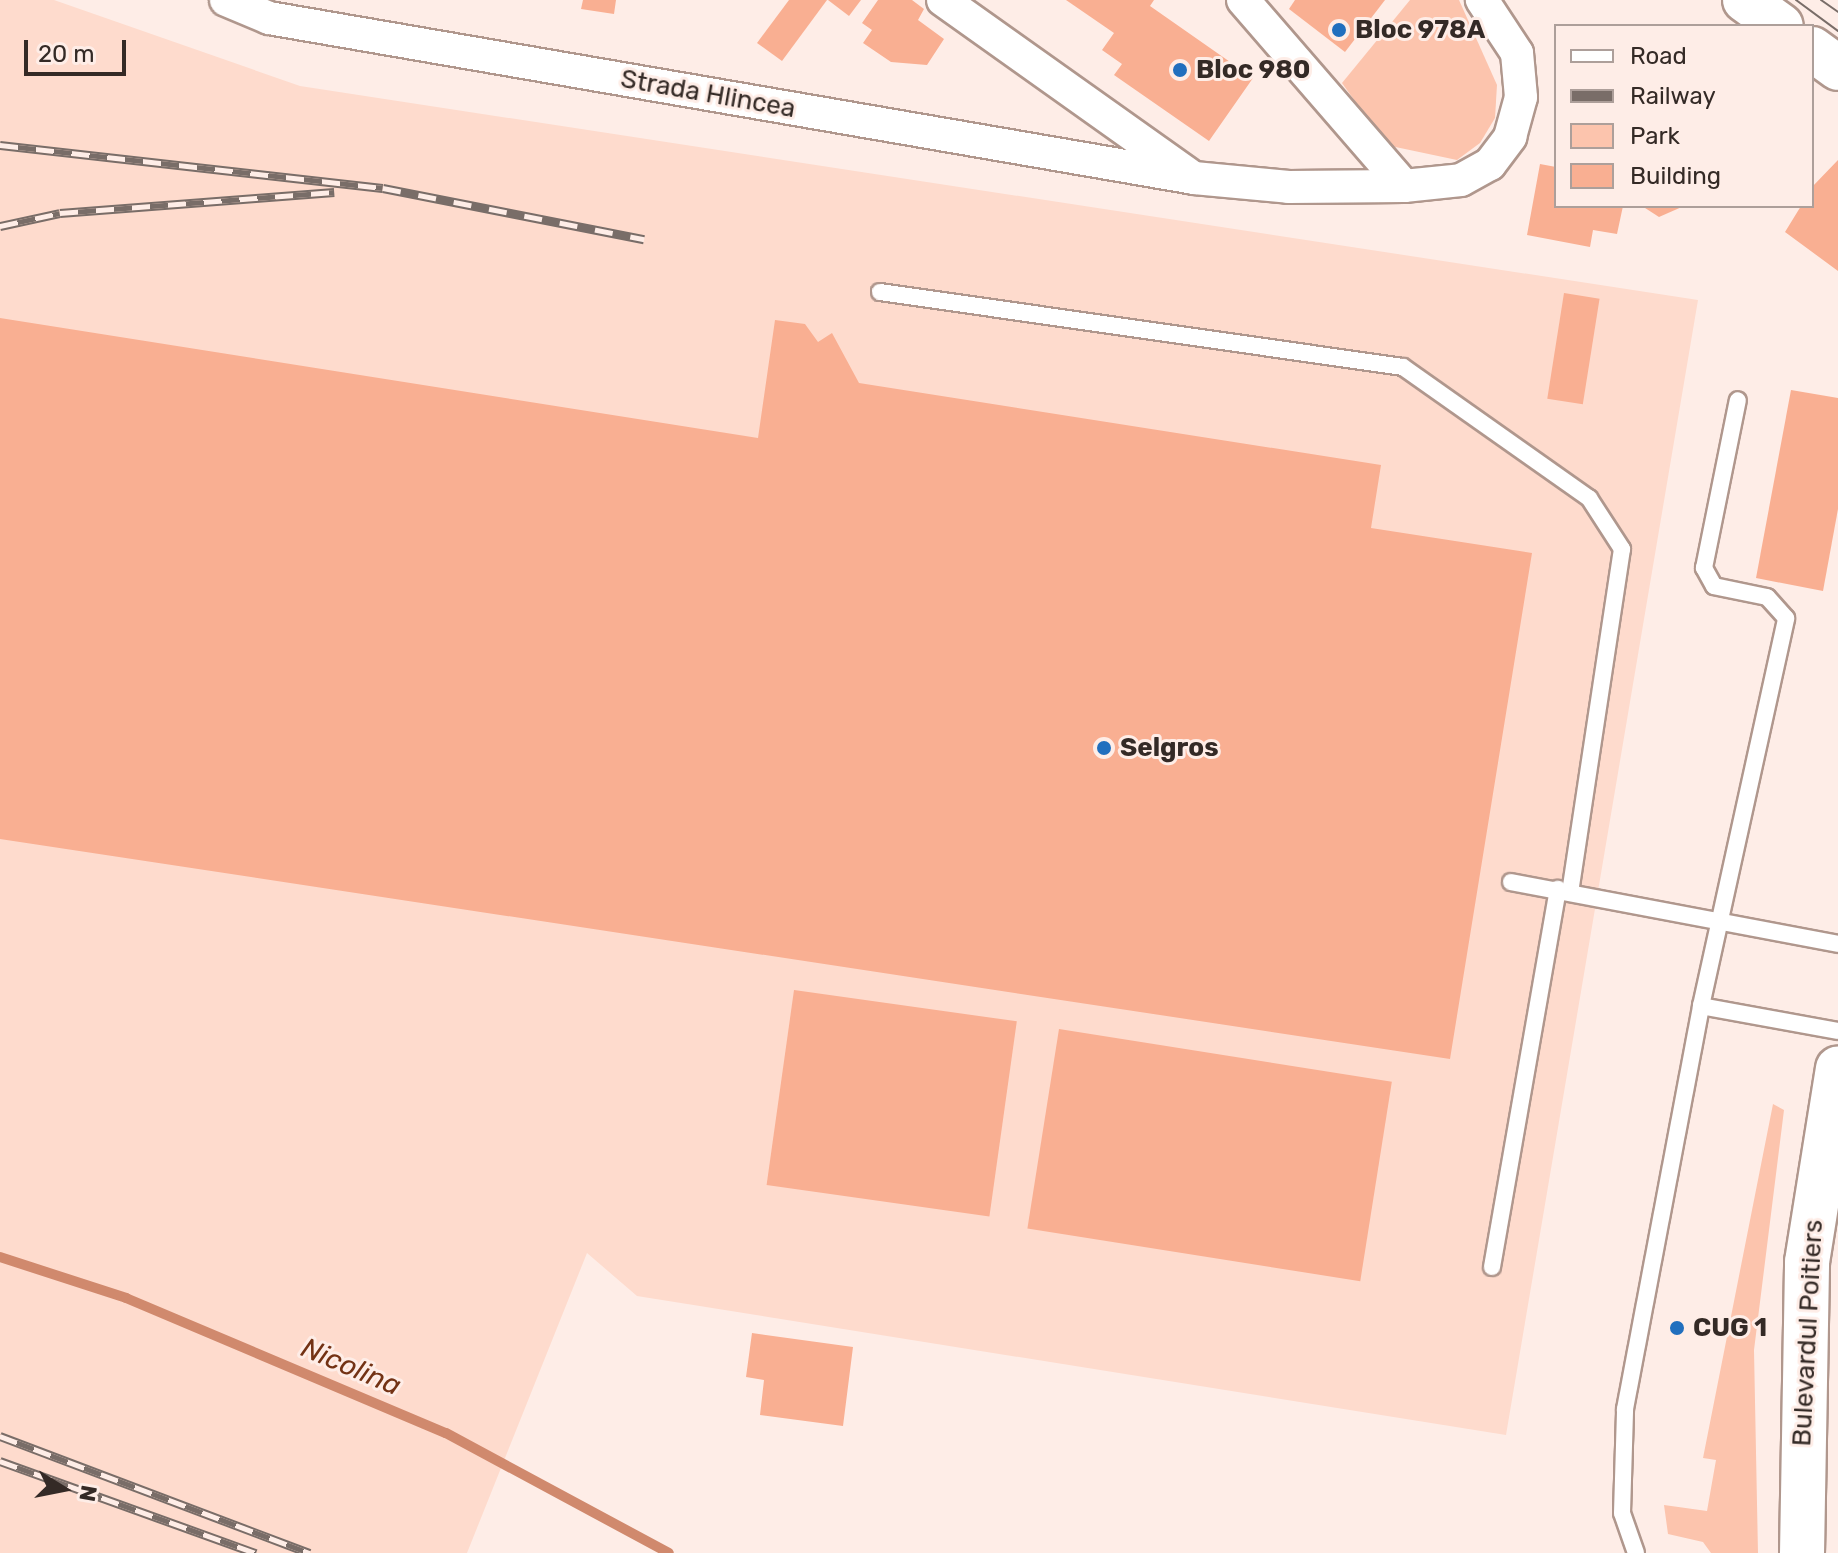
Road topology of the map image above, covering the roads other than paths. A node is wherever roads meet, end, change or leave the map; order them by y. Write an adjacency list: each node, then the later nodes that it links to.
1 (226, 0): 9 (street, Strada Hlincea)
2 (943, 0): 9 (street)
3 (1243, 0): 10 (street)
4 (1482, 0): 10 (street, Strada Hlincea)
5 (1745, 0): 6 (main road)
6 (1778, 24)
7 (1814, 50): 8 (main road)
8 (1838, 68)
9 (1194, 178): 10 (street, Strada Hlincea)
10 (1404, 186)
11 (880, 292): 14 (lane)
12 (1738, 400): 15 (lane)
13 (1511, 882): 14 (lane)
14 (1564, 890): 15 (lane); 21 (lane)
15 (1720, 920): 16 (lane); 17 (lane)
16 (1838, 944)
17 (1701, 1006): 18 (lane); 22 (lane)
18 (1838, 1031)
19 (1838, 1068): 20 (main road, Bulevardul Poitiers)
20 (1827, 1185): 23 (main road, Bulevardul Poitiers)
21 (1492, 1267)
22 (1636, 1553)
23 (1802, 1553)

